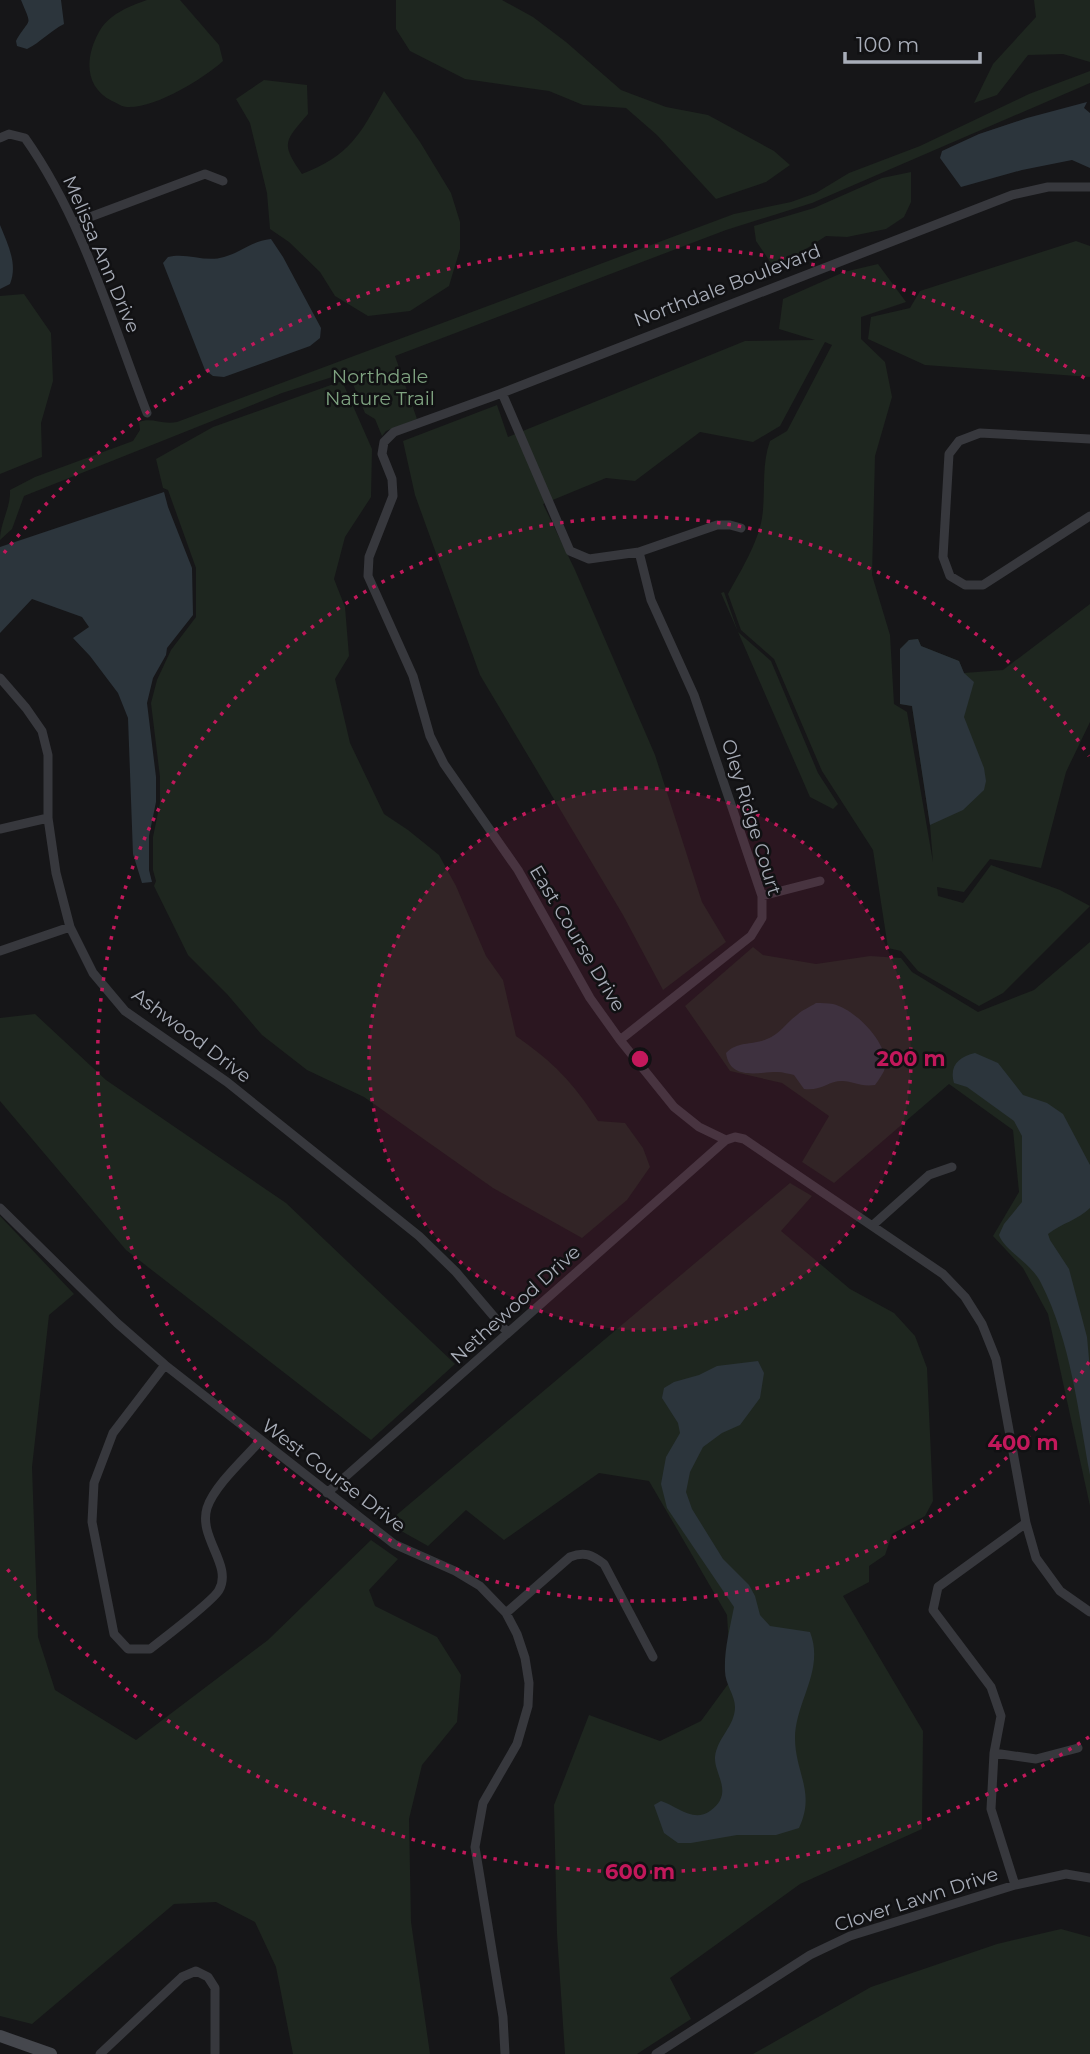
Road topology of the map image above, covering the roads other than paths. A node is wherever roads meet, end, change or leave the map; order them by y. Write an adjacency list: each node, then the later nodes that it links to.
1 (0, 138): 4 (street, Melissa Ann Drive)
2 (223, 181): 4 (street)
3 (1090, 187): 5 (street, Northdale Boulevard)
4 (74, 223): 6 (street, Melissa Ann Drive)
5 (502, 393): 8 (street, Northdale Boulevard); 11 (street)
6 (147, 413)
7 (1090, 439): 9 (street)
8 (384, 442): 19 (street, East Course Drive)
9 (1090, 516)
10 (741, 528): 11 (street)
11 (639, 552): 16 (street, Oley Ridge Court)
12 (0, 678): 13 (street, Ashwood Drive)
13 (48, 818): 14 (street); 17 (street, Ashwood Drive)
14 (0, 829)
15 (820, 881): 16 (street)
16 (762, 896): 19 (street, Oley Ridge Court)
17 (70, 927): 18 (street); 24 (street, Ashwood Drive)
18 (0, 951)
19 (620, 1040): 20 (street, East Course Drive)
20 (726, 1140): 23 (street, East Course Drive); 24 (street, Nethewood Drive)
21 (952, 1167): 23 (street)
22 (0, 1208): 25 (street, West Course Drive)
23 (873, 1225): 28 (street, East Course Drive)
24 (508, 1334): 27 (street, Nethewood Drive)
25 (165, 1365): 26 (street, West Course Drive); 26 (street)
26 (260, 1441): 27 (street, West Course Drive)
27 (327, 1493): 30 (street, West Course Drive)
28 (1026, 1523): 29 (street, East Course Drive); 33 (street)
29 (1090, 1612)
30 (506, 1613): 31 (street); 40 (street, West Course Drive)
31 (653, 1657)
32 (1078, 1748): 33 (street)
33 (994, 1753): 35 (street)
34 (1090, 1878): 35 (street, Clover Lawn Drive)
35 (1015, 1885): 41 (street, Clover Lawn Drive)
36 (0, 2038): 37 (street)
37 (51, 2054)
38 (100, 2054): 39 (street)
39 (215, 2054)
40 (505, 2054)
41 (656, 2054)

